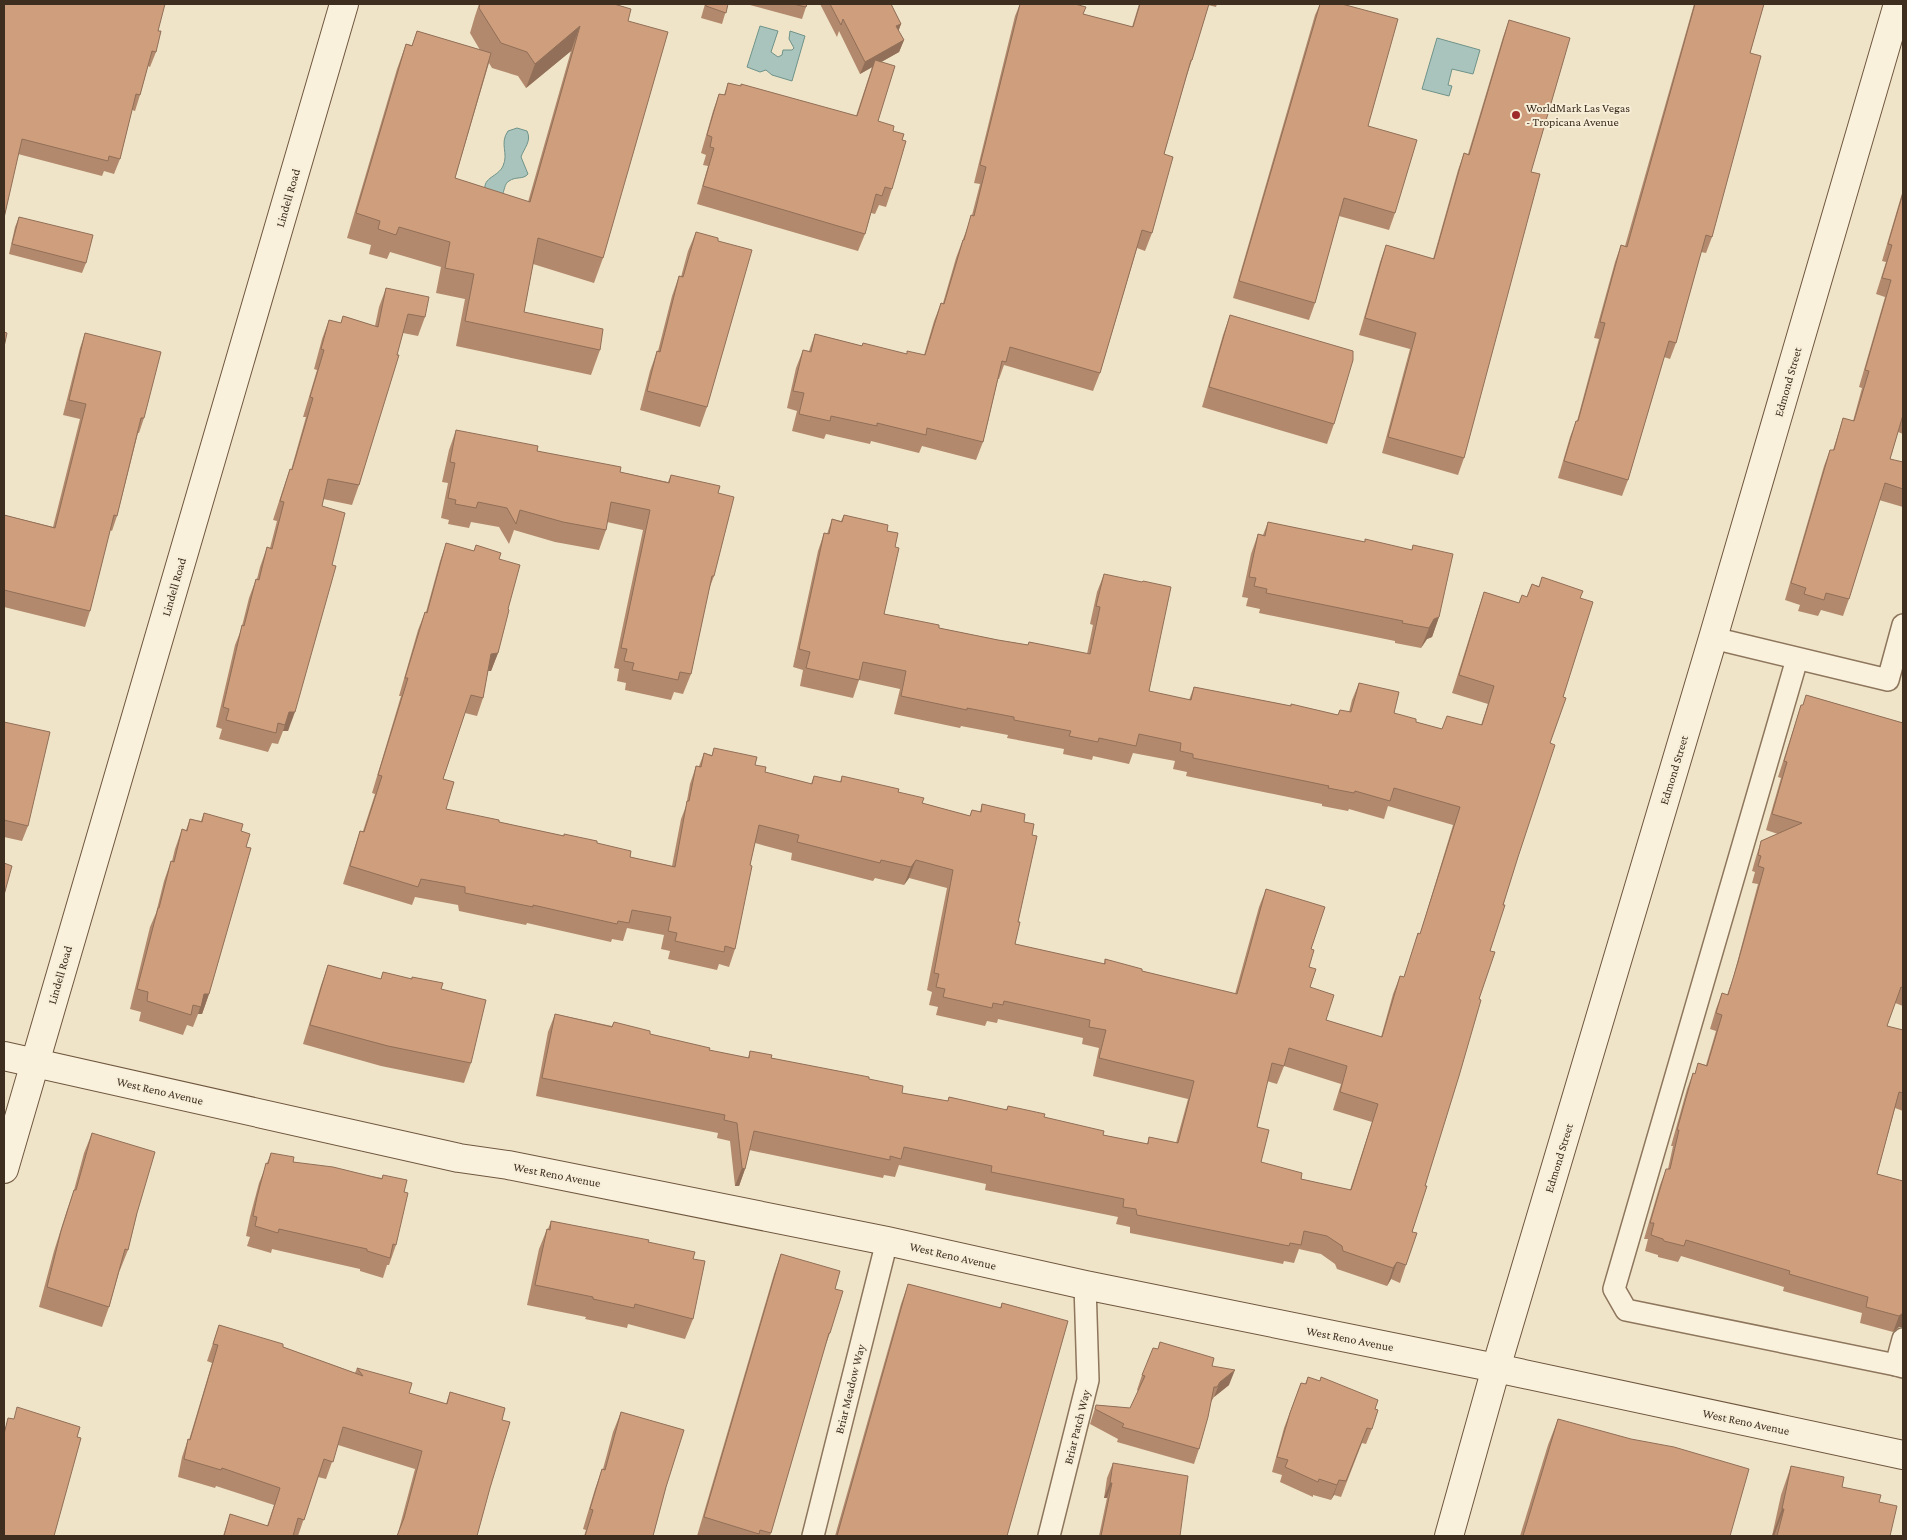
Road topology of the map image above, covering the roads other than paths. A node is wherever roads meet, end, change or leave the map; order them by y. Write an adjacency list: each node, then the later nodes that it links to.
1 (344, 4): 8 (street, Lindell Road)
2 (1898, 4): 4 (street, Edmond Street)
3 (1903, 625): 6 (street)
4 (1714, 638): 5 (street); 14 (street, Edmond Street)
5 (1797, 659): 6 (street); 13 (street)
6 (1896, 682)
7 (4, 1056): 8 (street, West Reno Avenue)
8 (35, 1063): 9 (street, Lindell Road); 10 (street, West Reno Avenue)
9 (4, 1169)
10 (887, 1241): 11 (street, West Reno Avenue); 16 (street, Briar Meadow Way)
11 (1085, 1285): 14 (street, West Reno Avenue); 17 (street, Briar Patch Way)
12 (1903, 1339): 13 (street)
13 (1900, 1366)
14 (1496, 1368): 15 (street, West Reno Avenue); 18 (street, Edmond Street)
15 (1903, 1455)
16 (813, 1536)
17 (1049, 1536)
18 (1449, 1536)

